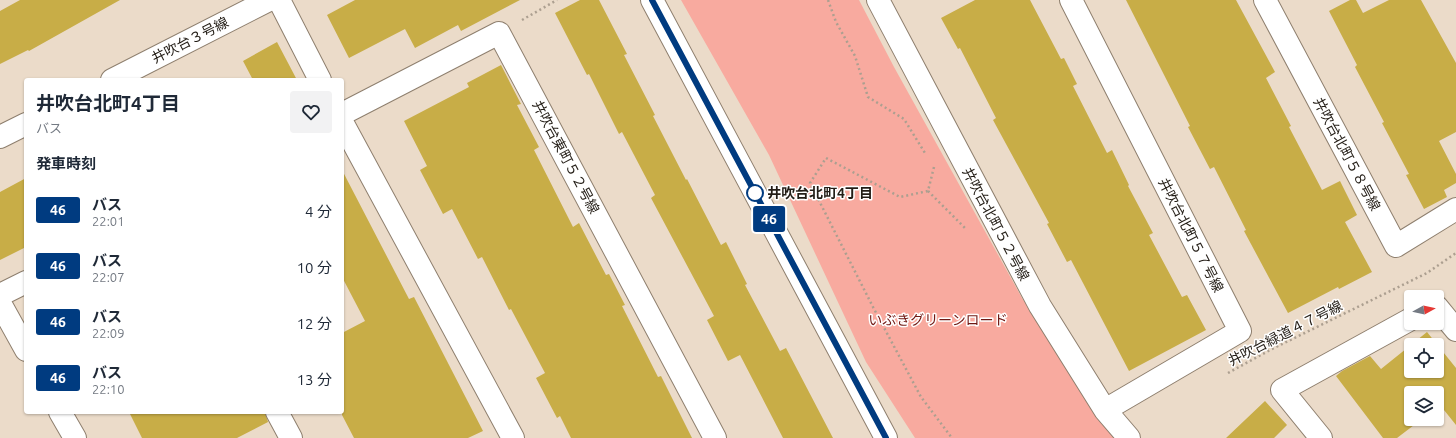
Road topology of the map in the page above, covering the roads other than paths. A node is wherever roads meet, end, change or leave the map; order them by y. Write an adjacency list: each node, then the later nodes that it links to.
1 (269, 0): 7 (street, 井吹台３号線)
2 (279, 0): 8 (street)
3 (652, 0): 28 (street)
4 (878, 0): 21 (street, 井吹台北町５２号線)
5 (1071, 0): 21 (street, 井吹台北町５７号線)
6 (1265, 0): 13 (street, 井吹台北町５８号線)
7 (116, 78)
8 (319, 78)
9 (344, 113): 27 (street, 井吹台東町５２号線)
10 (24, 125): 12 (street)
11 (344, 126): 26 (street)
12 (0, 137)
13 (1456, 209)
14 (24, 283): 15 (street)
15 (0, 296)
16 (0, 303): 20 (street)
17 (1444, 315): 19 (street)
18 (1404, 323): 30 (street)
19 (1456, 330)
20 (24, 346)
21 (1105, 410): 29 (street, 井吹台北町５２号線)
22 (61, 414): 24 (street)
23 (278, 414): 25 (street)
24 (75, 438)
25 (291, 438)
26 (513, 438)
27 (715, 438)
28 (886, 438)
29 (1129, 438)
30 (1320, 438)

